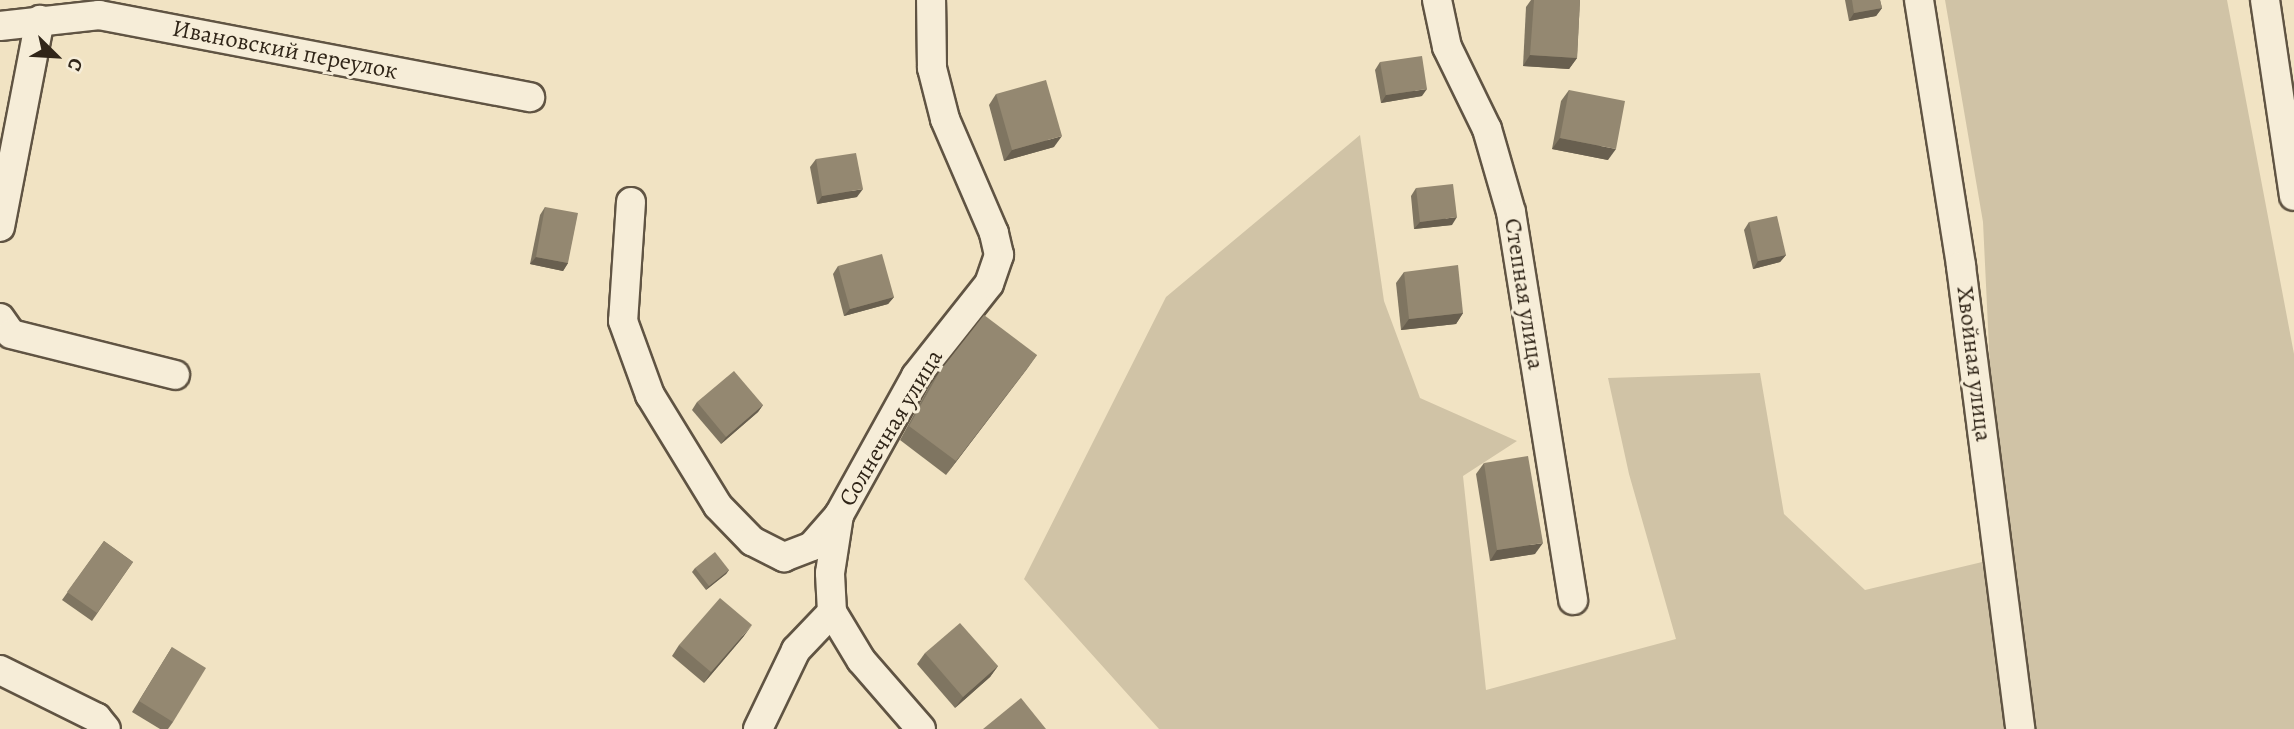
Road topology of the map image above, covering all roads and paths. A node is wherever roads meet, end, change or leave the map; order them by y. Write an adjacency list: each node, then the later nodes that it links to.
1 (930, 0): 13 (street, Солнечная улица)
2 (1437, 0): 14 (street, Степная улица)
3 (1919, 0): 20 (street, Хвойная улица)
4 (2265, 0): 8 (street)
5 (40, 20): 6 (street, Ивановский переулок); 7 (street, Ивановский переулок); 10 (street)
6 (0, 26)
7 (530, 97)
8 (2294, 196)
9 (631, 202): 13 (street)
10 (0, 228)
11 (0, 318): 12 (street)
12 (175, 375)
13 (839, 515): 15 (street, Солнечная улица)
14 (1573, 600)
15 (832, 612): 18 (street); 19 (street, Солнечная улица)
16 (0, 670): 17 (street)
17 (98, 725)
18 (758, 729)
19 (921, 729)
20 (2020, 729)

